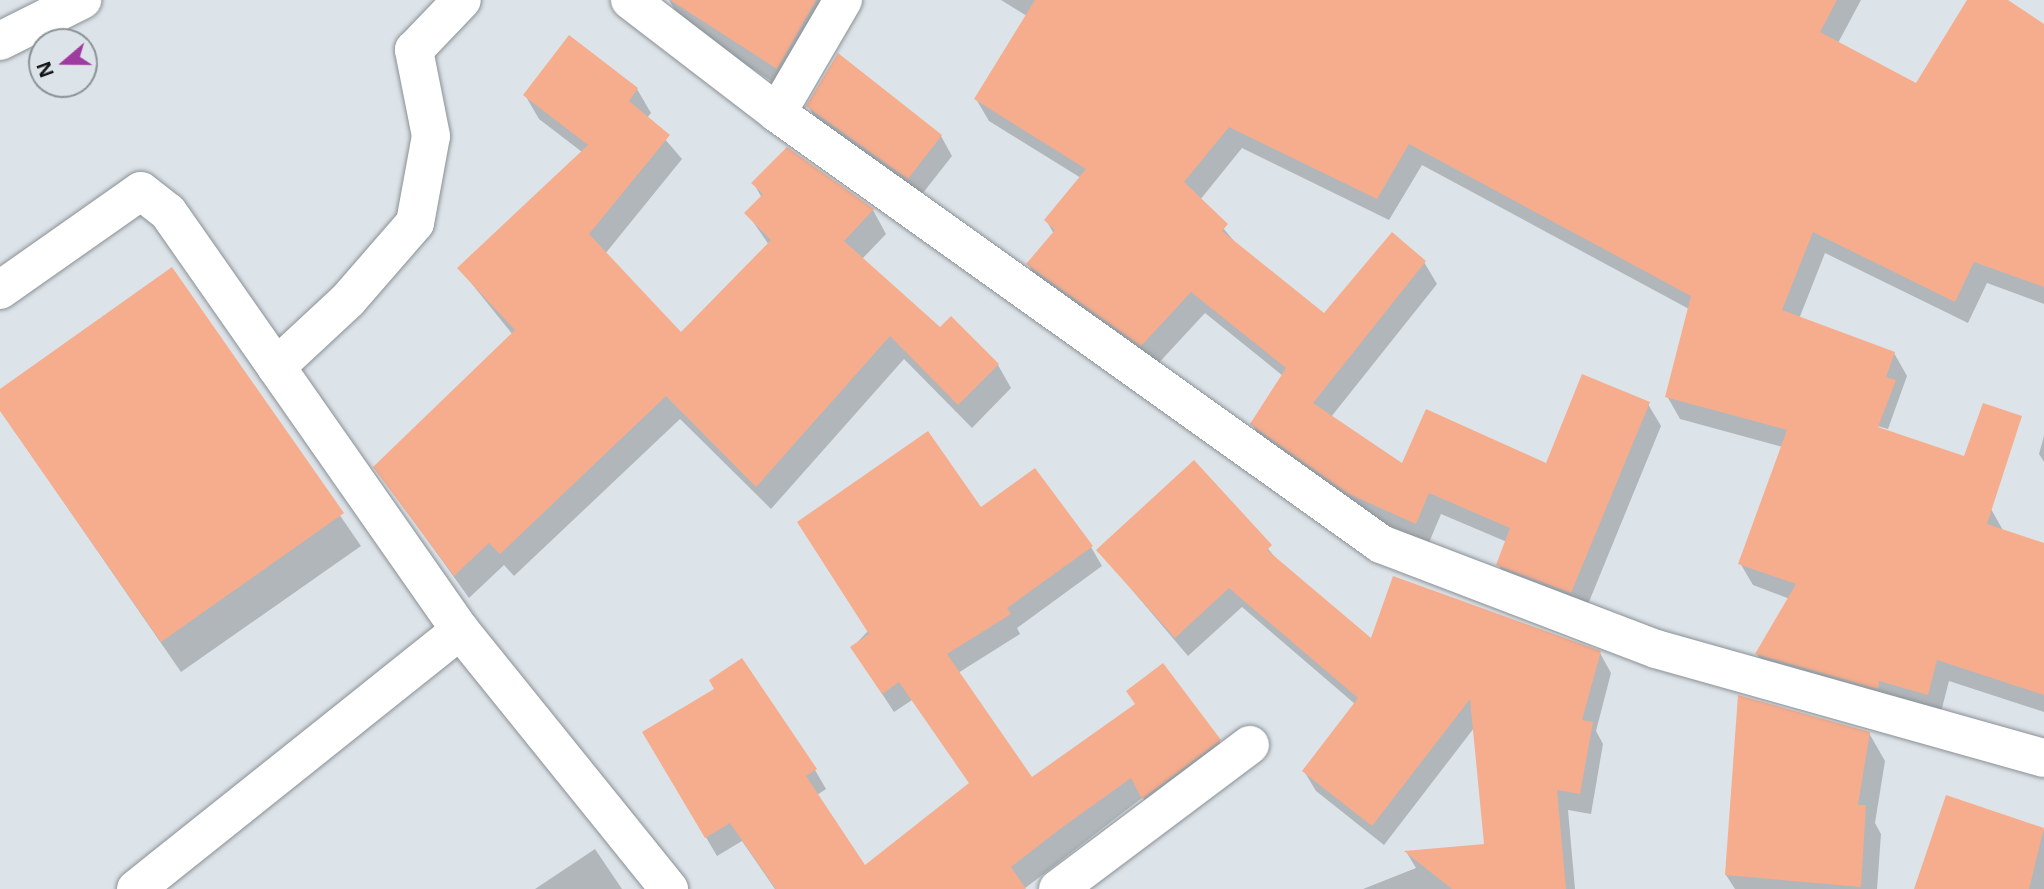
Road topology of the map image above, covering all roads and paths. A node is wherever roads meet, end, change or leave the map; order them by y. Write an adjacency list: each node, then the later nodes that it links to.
1 (82, 0): 5 (street)
2 (462, 0): 8 (street)
3 (630, 0): 6 (street)
4 (843, 0): 6 (street)
5 (0, 41)
6 (777, 113): 11 (street)
7 (0, 290): 8 (street)
8 (276, 367): 9 (street)
9 (460, 630): 12 (street); 13 (street)
10 (1250, 745): 14 (street)
11 (2044, 758)
12 (136, 889)
13 (669, 889)
14 (1058, 889)

